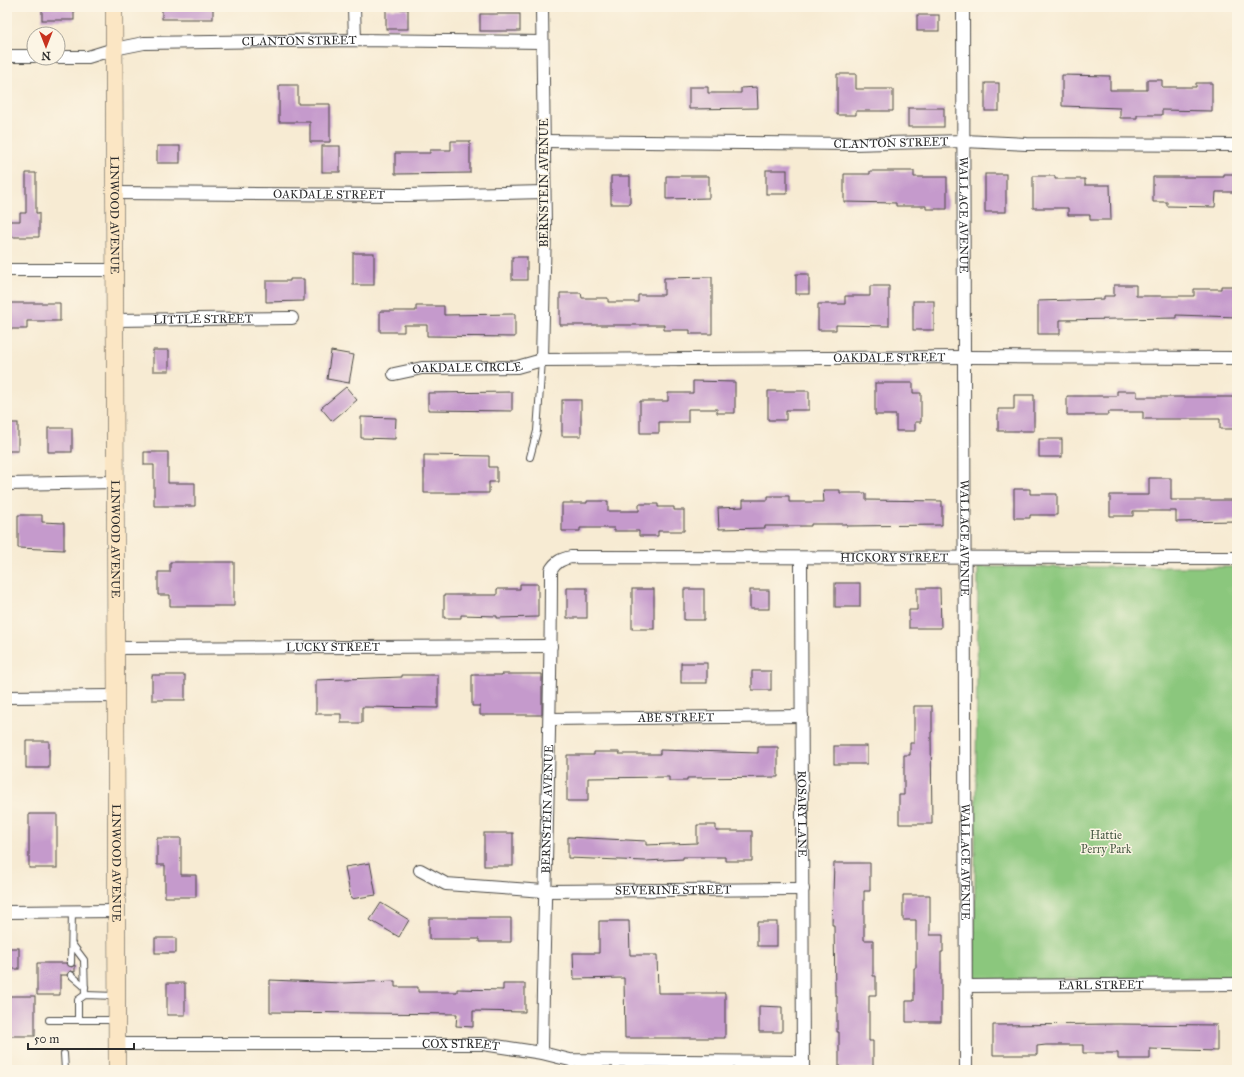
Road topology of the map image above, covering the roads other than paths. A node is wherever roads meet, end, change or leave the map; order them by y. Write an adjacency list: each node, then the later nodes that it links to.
1 (114, 7): 7 (main road, LINWOOD AVENUE)
2 (354, 7): 5 (street)
3 (542, 7): 6 (street, BERNSTEIN AVENUE)
4 (963, 7): 12 (street, WALLACE AVENUE)
5 (355, 40): 6 (street, CLANTON STREET); 7 (street, CLANTON STREET)
6 (541, 42): 11 (street, BERNSTEIN AVENUE)
7 (114, 49): 10 (street, CLANTON STREET); 15 (main road, LINWOOD AVENUE)
8 (7, 56): 9 (street)
9 (26, 56)
10 (66, 57)
11 (545, 141): 12 (street, CLANTON STREET); 14 (street, BERNSTEIN AVENUE)
12 (964, 141): 13 (street, CLANTON STREET); 20 (street, WALLACE AVENUE)
13 (1237, 145)
14 (544, 192): 15 (street, OAKDALE STREET); 22 (street, BERNSTEIN AVENUE)
15 (114, 193): 17 (main road, LINWOOD AVENUE)
16 (7, 270): 17 (street)
17 (114, 270): 19 (main road, LINWOOD AVENUE)
18 (292, 318): 19 (street, LITTLE STREET)
19 (114, 320): 25 (main road, LINWOOD AVENUE)
20 (965, 357): 21 (street, OAKDALE STREET); 22 (street, OAKDALE STREET); 28 (street, WALLACE AVENUE)
21 (1237, 358)
22 (542, 360): 23 (street, OAKDALE CIRCLE); 24 (lane)
23 (394, 374)
24 (530, 457)
25 (115, 482): 26 (street); 32 (main road, LINWOOD AVENUE)
26 (7, 484)
27 (800, 558): 28 (street, HICKORY STREET); 30 (street, HICKORY STREET); 35 (street, ROSARY LANE)
28 (964, 558): 29 (street, HICKORY STREET); 47 (street, WALLACE AVENUE)
29 (1237, 558)
30 (554, 566): 31 (street, BERNSTEIN AVENUE)
31 (551, 646): 32 (street, LUCKY STREET); 36 (street, BERNSTEIN AVENUE)
32 (116, 648): 33 (main road, LINWOOD AVENUE)
33 (116, 696): 34 (street); 42 (main road, LINWOOD AVENUE)
34 (7, 697)
35 (802, 716): 36 (street, ABE STREET); 38 (street, ROSARY LANE)
36 (550, 719): 39 (street, BERNSTEIN AVENUE)
37 (420, 870): 39 (street, SEVERINE STREET)
38 (803, 889): 39 (street, SEVERINE STREET); 60 (street, ROSARY LANE)
39 (544, 891): 55 (street, BERNSTEIN AVENUE)
40 (7, 912): 41 (street)
41 (72, 912): 42 (street); 43 (lane)
42 (116, 912): 50 (main road, LINWOOD AVENUE)
43 (72, 944): 44 (lane); 48 (lane)
44 (71, 963)
45 (71, 975): 48 (lane)
46 (1237, 984): 47 (street, EARL STREET)
47 (965, 986): 63 (street, WALLACE AVENUE)
48 (84, 987): 49 (lane)
49 (84, 995): 50 (lane); 52 (lane)
50 (116, 996): 53 (main road, LINWOOD AVENUE)
51 (49, 1020): 52 (lane)
52 (78, 1020): 53 (lane)
53 (117, 1020): 54 (main road, LINWOOD AVENUE)
54 (117, 1044): 55 (street, COX STREET); 62 (main road, LINWOOD AVENUE)
55 (542, 1053): 57 (street, COX STREET)
56 (64, 1054): 61 (lane)
57 (572, 1065): 58 (street, COX STREET)
58 (616, 1066): 59 (street, COX STREET)
59 (707, 1066): 60 (street, COX STREET)
60 (803, 1066)
61 (65, 1070)
62 (117, 1070)
63 (966, 1070)

